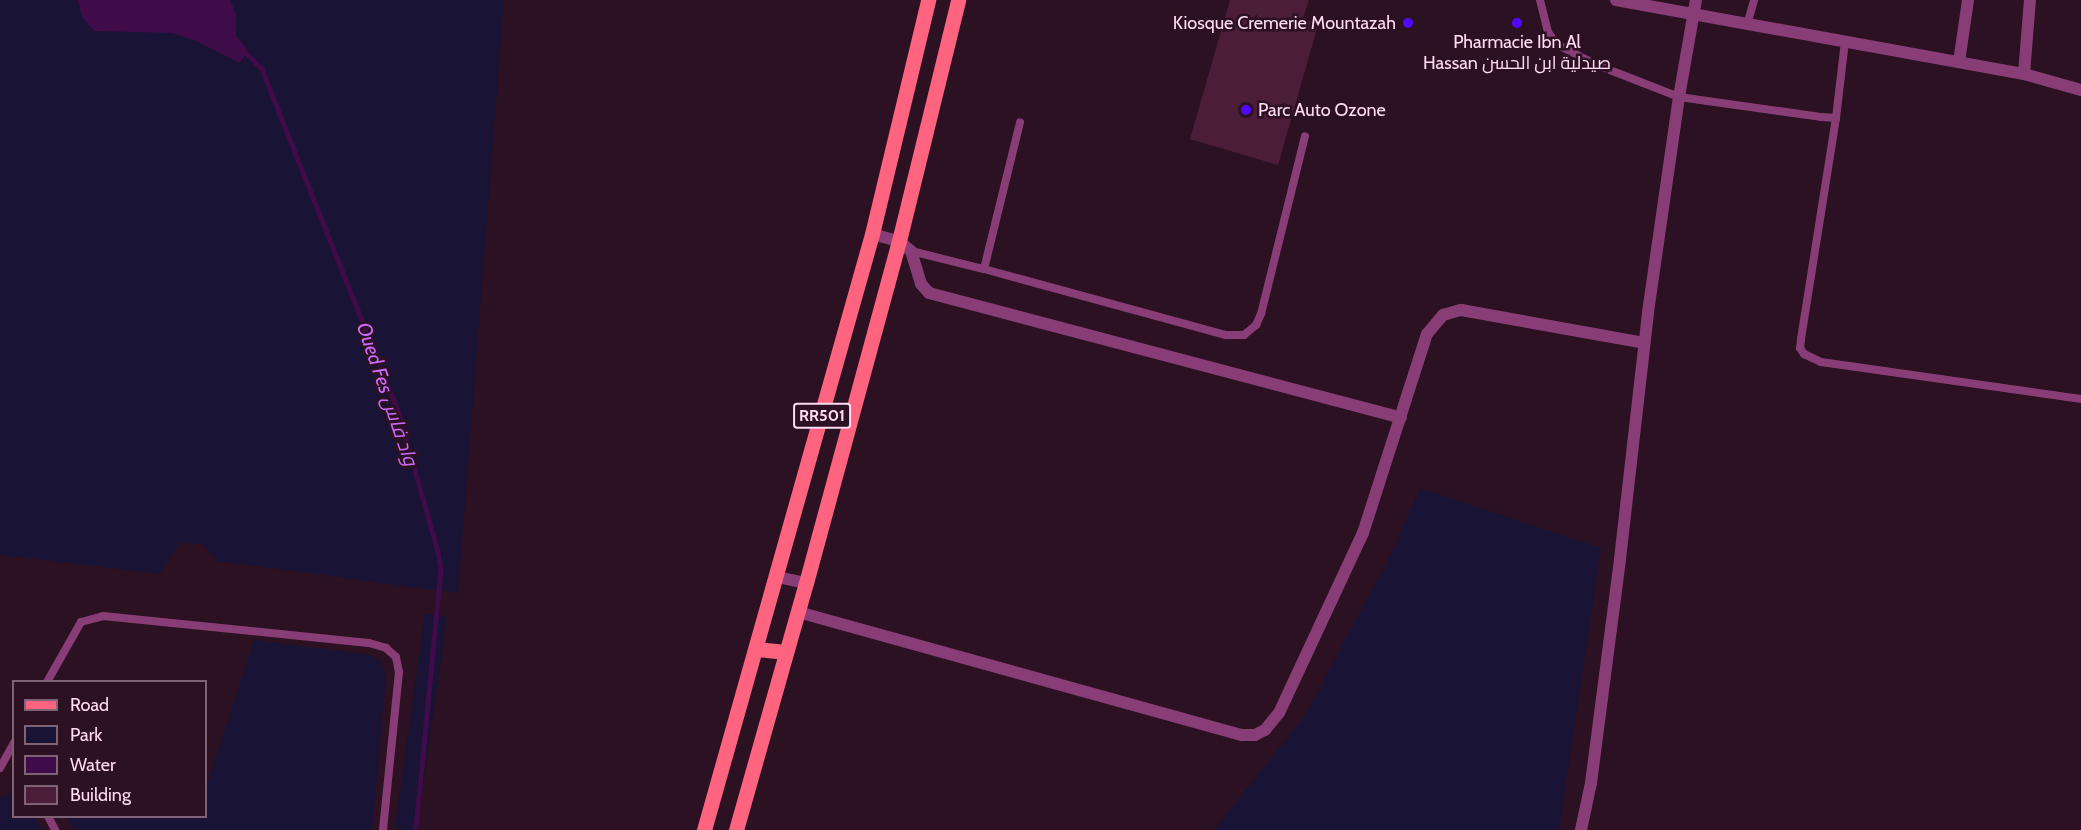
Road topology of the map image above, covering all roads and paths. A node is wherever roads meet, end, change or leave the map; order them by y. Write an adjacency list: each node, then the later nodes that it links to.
1 (928, 0): 19 (main road, RR501)
2 (958, 0): 20 (main road, RR501)
3 (1540, 0): 15 (lane)
4 (1616, 0): 9 (street)
5 (1696, 0): 9 (street)
6 (1754, 0): 10 (lane)
7 (1968, 0): 12 (street)
8 (2030, 0): 13 (street)
9 (1694, 15): 10 (street); 15 (street)
10 (1747, 25): 11 (street)
11 (1845, 41): 12 (street); 16 (lane)
12 (1959, 62): 13 (street)
13 (2024, 74): 14 (street)
14 (2081, 90)
15 (1678, 97): 16 (lane); 23 (street)
16 (1836, 118): 24 (lane)
17 (1020, 122): 22 (lane)
18 (1305, 136): 22 (lane)
19 (872, 234): 20 (street); 26 (main road, RR501)
20 (899, 241): 21 (street); 27 (main road, RR501)
21 (911, 251): 22 (lane); 25 (street)
22 (984, 269)
23 (1644, 343): 25 (street); 37 (street)
24 (2081, 399)
25 (1401, 418): 28 (street)
26 (777, 577): 27 (street); 29 (main road, RR501)
27 (806, 584): 28 (main road, RR501)
28 (798, 612): 30 (main road, RR501)
29 (757, 649): 30 (main road); 35 (main road, RR501)
30 (786, 652): 36 (main road, RR501)
31 (48, 680): 34 (lane)
32 (12, 746): 33 (lane)
33 (2, 764)
34 (383, 830)
35 (704, 830)
36 (735, 830)
37 (1581, 830)

